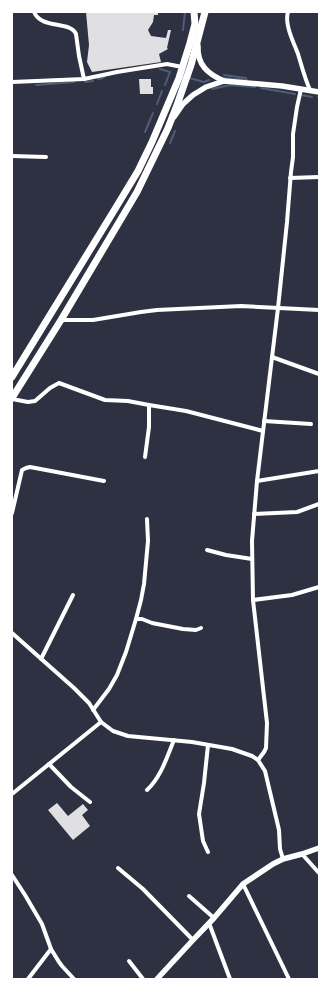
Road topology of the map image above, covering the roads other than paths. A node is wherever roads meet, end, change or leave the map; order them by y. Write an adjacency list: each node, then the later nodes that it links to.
1 (34, 12): 7 (street)
2 (194, 12): 6 (main road)
3 (205, 12): 5 (main road)
4 (288, 12): 11 (street)
5 (198, 39): 8 (street); 13 (main road)
6 (182, 67): 7 (street); 23 (main road)
7 (84, 79): 9 (street)
8 (224, 81): 10 (street); 13 (street)
9 (12, 82)
10 (301, 89): 11 (street); 17 (street)
11 (310, 90): 12 (street)
12 (319, 92)
13 (168, 128): 20 (main road)
14 (12, 156): 15 (street)
15 (46, 157)
16 (319, 177): 17 (street)
17 (290, 178): 18 (street)
18 (278, 308): 19 (street); 20 (street); 21 (street)
19 (319, 310)
20 (61, 320): 24 (main road)
21 (272, 357): 22 (street); 26 (street)
22 (319, 374)
23 (12, 377)
24 (12, 398): 25 (street)
25 (149, 405): 28 (street); 29 (street)
26 (264, 421): 27 (street); 28 (street)
27 (311, 424)
28 (263, 431): 32 (street)
29 (145, 457)
30 (319, 472): 32 (street)
31 (104, 481): 34 (street)
32 (257, 481): 35 (street)
33 (319, 504): 35 (street)
34 (12, 513)
35 (254, 514): 38 (street)
36 (147, 520): 42 (street)
37 (207, 550): 38 (street)
38 (252, 559): 41 (street)
39 (319, 586): 41 (street)
40 (73, 595): 45 (street)
41 (253, 600): 50 (street)
42 (136, 619): 43 (street); 46 (street)
43 (201, 628)
44 (12, 633): 45 (street)
45 (41, 659): 46 (street)
46 (93, 710): 47 (street)
47 (101, 722): 48 (street); 51 (street)
48 (174, 740): 49 (street); 52 (street)
49 (208, 745): 50 (street); 56 (street)
50 (258, 760): 58 (street)
51 (49, 764): 53 (street); 54 (street)
52 (148, 790)
53 (12, 794)
54 (90, 802)
55 (319, 848): 57 (street)
56 (208, 852)
57 (302, 854): 58 (street); 60 (street)
58 (283, 859): 62 (street)
59 (118, 868): 66 (street)
60 (319, 873)
61 (12, 875): 67 (street)
62 (243, 884): 64 (street); 74 (street)
63 (189, 896): 64 (street)
64 (214, 918): 65 (street)
65 (209, 923): 66 (street); 73 (street)
66 (192, 940): 72 (street)
67 (52, 948): 69 (street); 70 (street)
68 (129, 961): 71 (street)
69 (28, 979)
70 (74, 979)
71 (142, 979)
72 (157, 979)
73 (230, 979)
74 (289, 979)

